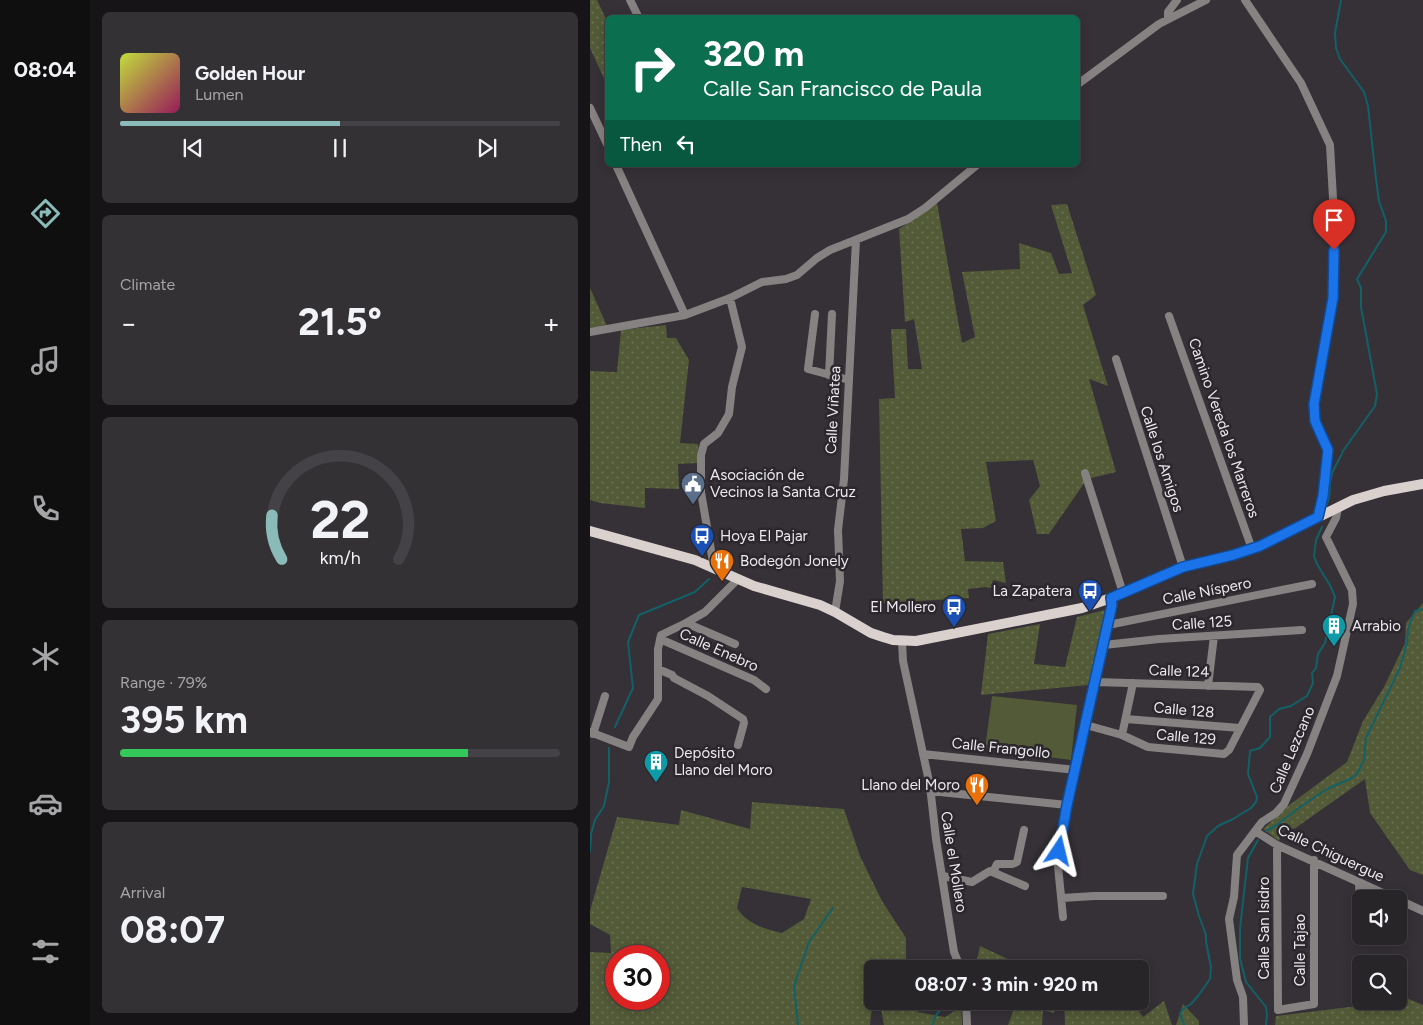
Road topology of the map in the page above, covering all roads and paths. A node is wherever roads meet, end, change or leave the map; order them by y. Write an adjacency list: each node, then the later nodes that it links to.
1 (630, 0): 5 (street)
2 (1176, 0): 6 (street)
3 (1206, 0): 6 (street)
4 (1245, 0): 25 (street)
5 (638, 15)
6 (1168, 19): 7 (street)
7 (1080, 83)
8 (590, 108): 9 (street)
9 (605, 140)
10 (617, 167): 16 (street)
11 (975, 167): 12 (street)
12 (856, 240): 13 (street); 21 (street, Calle Viñatea)
13 (730, 298): 16 (street); 29 (street)
14 (815, 314): 20 (street)
15 (832, 314): 20 (street)
16 (685, 316): 18 (street)
17 (1169, 316): 27 (street, Camino Vereda los Marreros)
18 (590, 332)
19 (1116, 359): 28 (street, Calle los Amigos)
20 (829, 375): 21 (street)
21 (849, 380): 34 (street, Calle Viñatea)
22 (1085, 473): 32 (street)
23 (1423, 484): 24 (main road)
24 (1338, 508): 25 (main road); 62 (street, Calle Lezcano)
25 (1318, 517): 27 (main road)
26 (590, 531): 29 (main road)
27 (1252, 549): 28 (main road)
28 (1183, 567): 32 (main road)
29 (714, 568): 30 (main road)
30 (738, 579): 34 (main road); 35 (street)
31 (1312, 584): 36 (street, Calle Níspero)
32 (1123, 593): 33 (main road)
33 (1111, 598): 36 (street); 40 (main road)
34 (835, 612): 40 (main road)
35 (686, 623): 39 (street); 41 (street)
36 (1108, 625): 42 (street)
37 (1302, 630): 38 (street, Calle 125)
38 (1214, 636): 42 (street, Calle 125); 46 (street)
39 (660, 639): 43 (street); 47 (street, Calle Enebro)
40 (902, 641): 57 (street, Calle el Mollero)
41 (735, 644)
42 (1104, 645): 44 (street)
43 (658, 669): 54 (street); 56 (street)
44 (1096, 682): 45 (street, Calle 124); 52 (street)
45 (1133, 683): 46 (street, Calle 124); 51 (street)
46 (1208, 686): 53 (street, Calle 124)
47 (766, 688)
48 (605, 696): 50 (street)
49 (590, 710): 50 (street)
50 (600, 712): 54 (street)
51 (1126, 719): 53 (street, Calle 128); 55 (street)
52 (1086, 725): 55 (street, Calle 129); 58 (street)
53 (1240, 728): 55 (street, Calle 129)
54 (592, 733)
55 (1122, 735)
56 (738, 745)
57 (923, 754): 58 (street, Calle Frangollo); 59 (street, Calle el Mollero)
58 (1076, 770): 60 (street)
59 (930, 792): 60 (street); 66 (street, Calle el Mollero)
60 (1067, 805): 72 (street)
61 (1024, 830): 65 (street)
62 (1255, 831): 63 (street, Calle Chiguergue); 80 (street, Calle Lezcano)
63 (1277, 845): 64 (street, Calle Chiguergue); 78 (street, Calle San Isidro)
64 (1314, 860): 67 (street, Calle Chiguergue); 78 (street, Calle Tajao)
65 (993, 872): 66 (street); 68 (street)
66 (943, 876): 76 (street, Calle el Mollero)
67 (1359, 881): 69 (street); 70 (street, Calle Chiguergue)
68 (1025, 886)
69 (1359, 890)
70 (1378, 890)
71 (1163, 896): 72 (street)
72 (1062, 898): 75 (street)
73 (1407, 904): 74 (street, Calle Chiguergue)
74 (1423, 912)
75 (1063, 917)
76 (957, 960)
77 (966, 1010): 79 (street)
78 (1278, 1010)
79 (967, 1025)
80 (1244, 1025)

